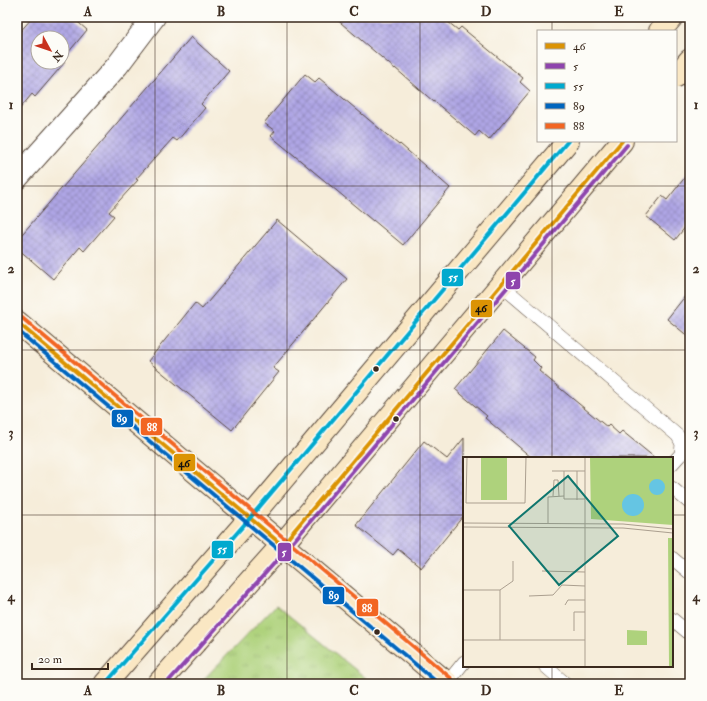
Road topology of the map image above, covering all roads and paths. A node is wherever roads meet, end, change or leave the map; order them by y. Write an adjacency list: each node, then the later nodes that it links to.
1 (154, 17): 8 (street)
2 (672, 17): 3 (main road)
3 (661, 30)
4 (690, 60): 5 (main road)
5 (677, 75)
6 (567, 142): 14 (main road)
7 (621, 142): 9 (main road)
8 (17, 178)
9 (500, 285): 11 (lane); 15 (main road)
10 (17, 322): 14 (main road)
11 (673, 463)
12 (673, 489): 13 (lane)
13 (690, 503)
14 (250, 518): 15 (main road); 22 (main road)
15 (282, 545): 23 (main road); 24 (main road)
16 (673, 559): 17 (lane)
17 (690, 573)
18 (673, 620): 19 (lane)
19 (690, 634)
20 (463, 663): 24 (lane)
21 (546, 667): 25 (lane)
22 (105, 684)
23 (158, 684)
24 (447, 684)
25 (566, 684)

